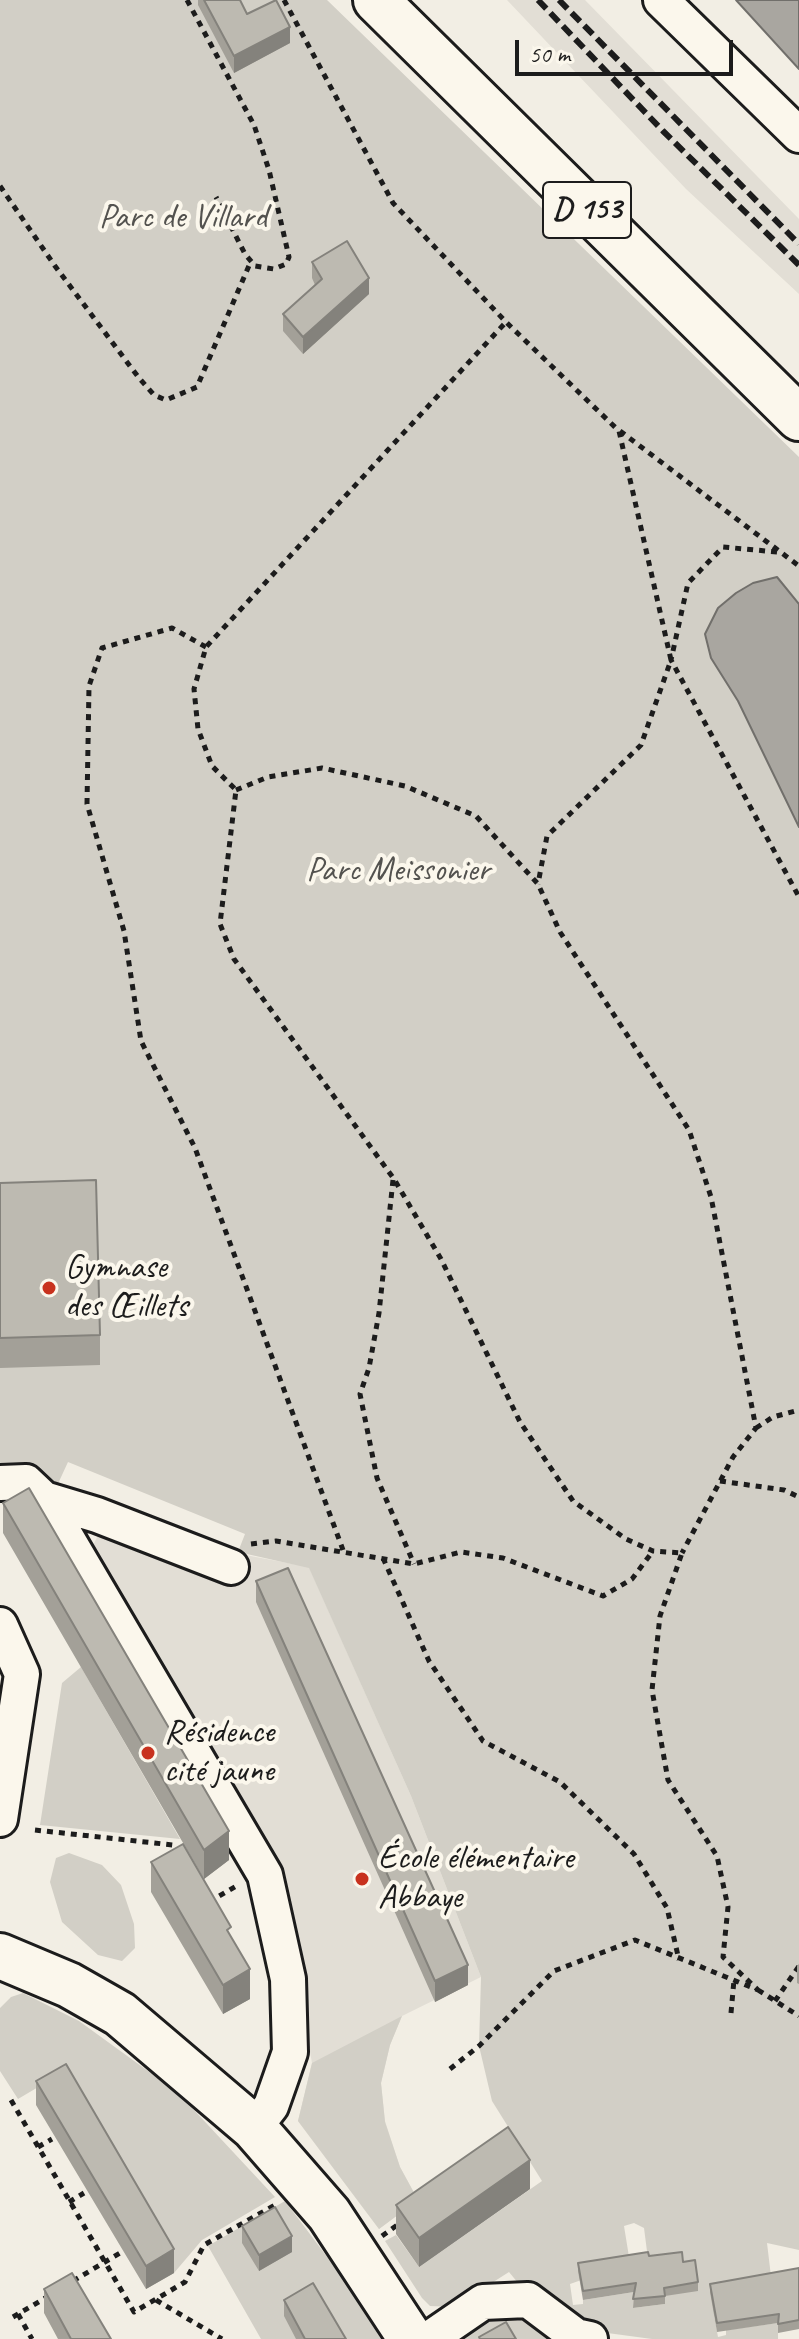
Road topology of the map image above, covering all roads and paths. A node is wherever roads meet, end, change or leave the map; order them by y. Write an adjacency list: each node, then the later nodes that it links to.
1 (187, 0): 9 (path)
2 (284, 0): 10 (path)
3 (376, 0): 12 (main road, D 153)
4 (410, 0): 11 (main road, D 153)
5 (661, 0): 6 (street)
6 (799, 135)
7 (0, 186): 9 (path)
8 (216, 197): 9 (path)
9 (251, 261)
10 (506, 322): 13 (path); 16 (path)
11 (799, 394)
12 (799, 418)
13 (619, 431): 14 (path); 17 (path)
14 (777, 552): 15 (path); 17 (path)
15 (799, 566)
16 (206, 647): 18 (path); 28 (path)
17 (671, 660): 19 (path); 20 (path)
18 (236, 790): 19 (path); 21 (path)
19 (538, 884): 23 (path)
20 (799, 897)
21 (394, 1179): 29 (path); 33 (path)
22 (799, 1410): 23 (path)
23 (756, 1428): 24 (path)
24 (720, 1481): 26 (path); 30 (path)
25 (0, 1483): 27 (street)
26 (799, 1497)
27 (44, 1499): 31 (street); 52 (street)
28 (343, 1550): 31 (path); 32 (path)
29 (653, 1551): 30 (path); 33 (path)
30 (682, 1553): 46 (path)
31 (236, 1556)
32 (383, 1558): 33 (path); 43 (path)
33 (414, 1564)
34 (0, 1625): 35 (street)
35 (0, 1819)
36 (35, 1830): 37 (path)
37 (179, 1856)
38 (241, 1883): 40 (path)
39 (200, 1892): 40 (path)
40 (204, 1905): 41 (path)
41 (213, 1915)
42 (0, 1956): 52 (main road)
43 (679, 1960): 45 (path); 50 (path)
44 (799, 1966): 47 (path)
45 (734, 1980): 46 (path); 48 (path)
46 (758, 1990): 47 (path)
47 (775, 2001): 49 (path)
48 (731, 2013)
49 (799, 2016)
50 (450, 2069)
51 (11, 2100): 54 (path)
52 (254, 2128): 67 (main road)
53 (52, 2139): 54 (path)
54 (38, 2147): 56 (path)
55 (84, 2193): 56 (path)
56 (69, 2202): 61 (path)
57 (279, 2203): 64 (path)
58 (411, 2215): 59 (path)
59 (375, 2241)
60 (120, 2253): 61 (path)
61 (104, 2262): 62 (path); 64 (path)
62 (67, 2285)
63 (55, 2292): 65 (path)
64 (155, 2300): 66 (path)
65 (32, 2339)
66 (222, 2339)
67 (411, 2339)
68 (429, 2339): 69 (street)
69 (590, 2339)

